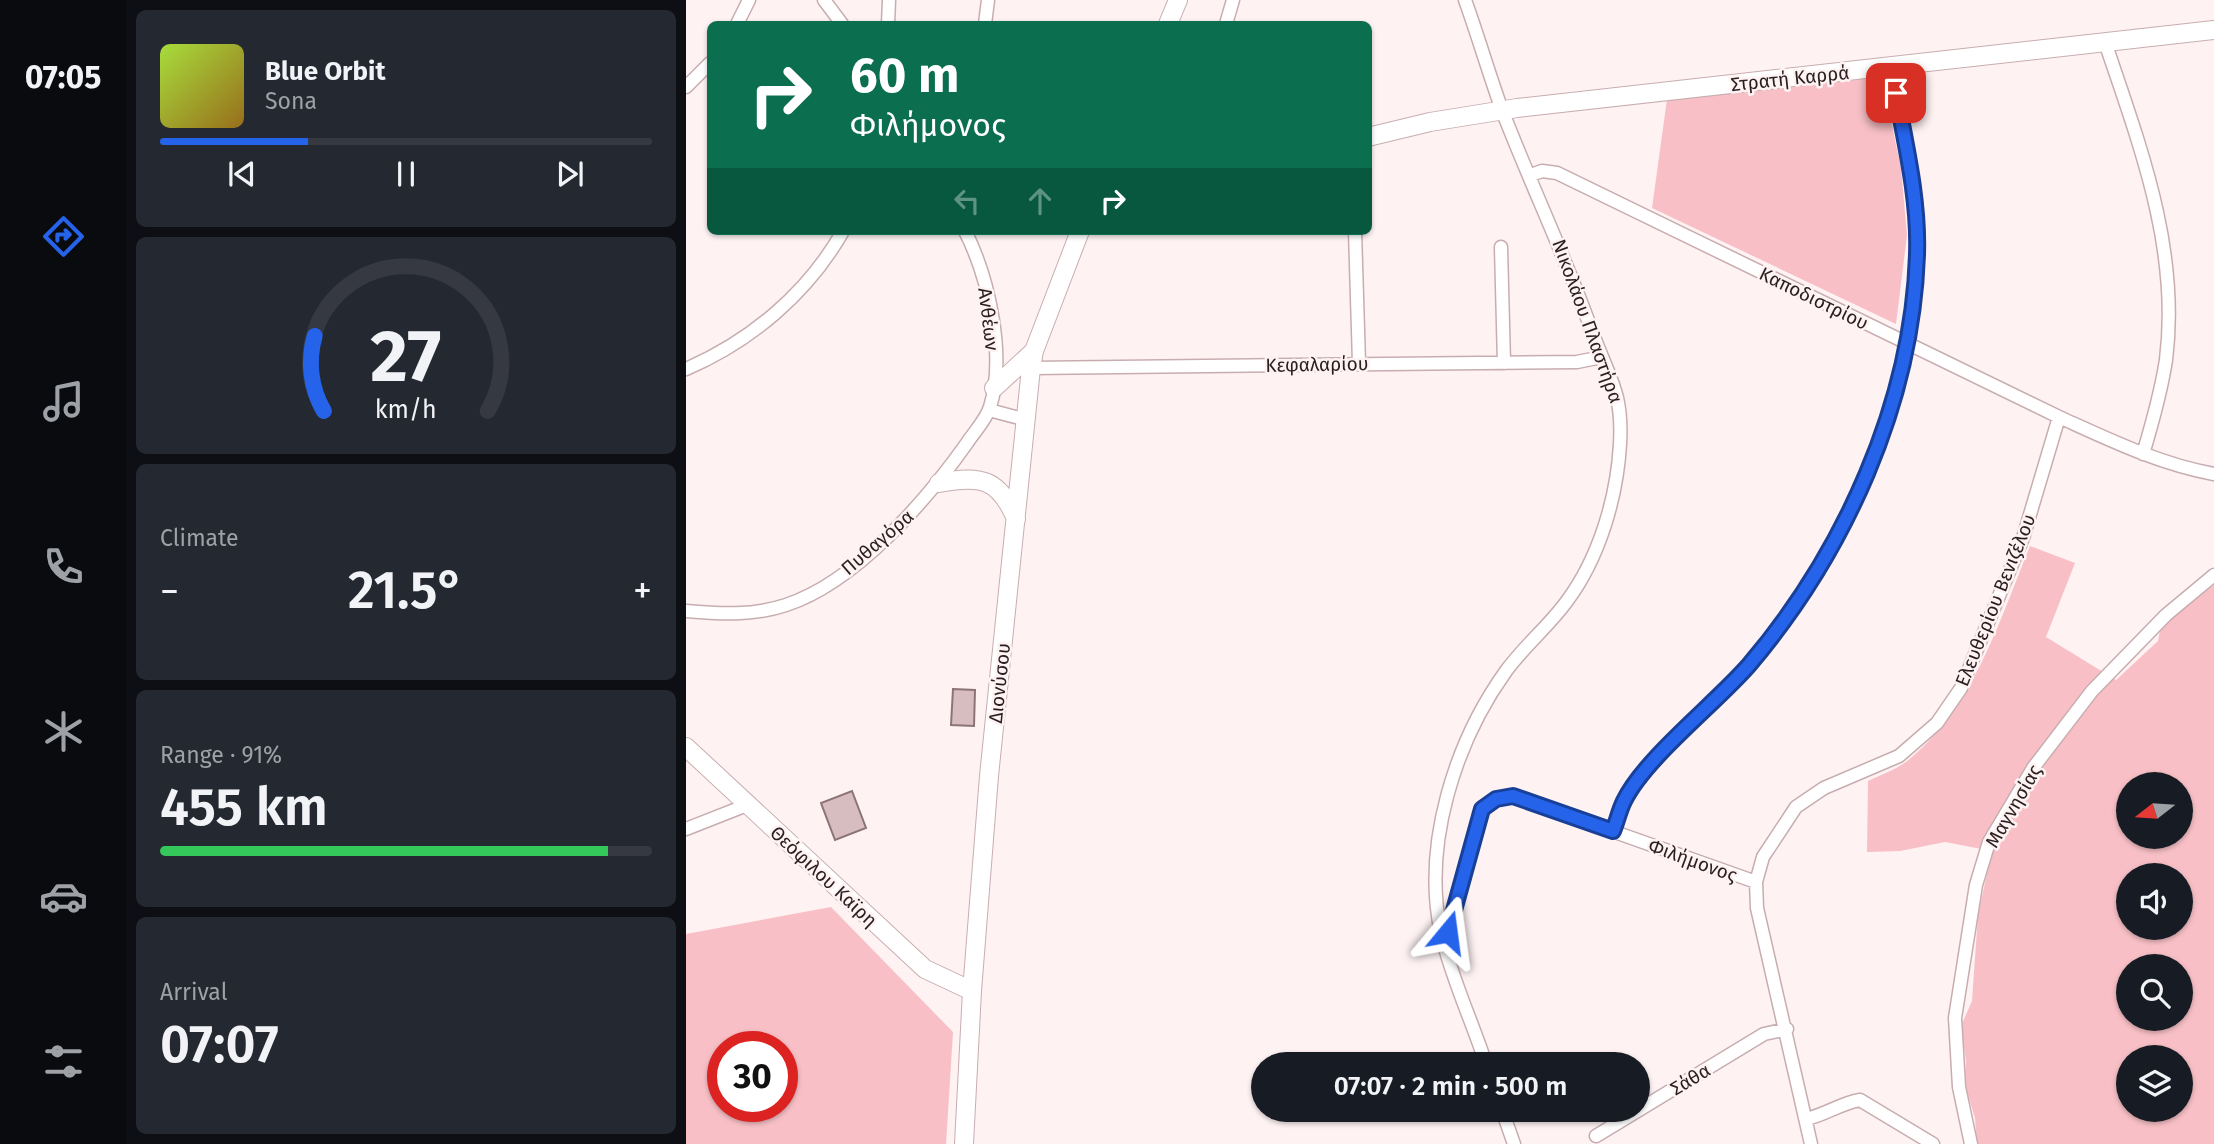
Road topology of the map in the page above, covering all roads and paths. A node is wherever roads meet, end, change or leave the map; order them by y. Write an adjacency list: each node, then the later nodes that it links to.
1 (748, 0): 8 (street)
2 (824, 0): 9 (street)
3 (889, 0): 10 (street)
4 (988, 0): 11 (street)
5 (1178, 0): 12 (street)
6 (1233, 0): 13 (street)
7 (1465, 0): 19 (street, Νικολάου Πλαστήρα)
8 (738, 21)
9 (840, 21)
10 (888, 21)
11 (985, 21)
12 (1169, 21)
13 (1227, 21)
14 (2214, 30): 15 (street, Στρατή Καρρά)
15 (2105, 43): 17 (street, Στρατή Καρρά); 37 (street)
16 (707, 66): 18 (street)
17 (1891, 67): 19 (street, Στρατή Καρρά); 27 (street)
18 (686, 87)
19 (1503, 111): 20 (street, Στρατή Καρρά); 21 (street, Νικολάου Πλαστήρα)
20 (1372, 136)
21 (1531, 175): 27 (street, Καποδιστρίου); 28 (street, Νικολάου Πλαστήρα)
22 (841, 235): 32 (street)
23 (967, 235): 33 (street, Ανθέων)
24 (1079, 235): 29 (street, Διονύσου)
25 (1355, 235): 30 (street)
26 (1501, 247): 31 (street)
27 (1906, 343): 35 (street, Καποδιστρίου); 46 (street)
28 (1602, 358): 31 (street, Κεφαλαρίου); 48 (street, Νικολάου Πλαστήρα)
29 (1033, 360): 30 (street, Κεφαλαρίου); 33 (street); 36 (street, Διονύσου)
30 (1359, 363): 31 (street, Κεφαλαρίου)
31 (1504, 363)
32 (686, 369)
33 (994, 388): 34 (street, Ανθέων)
34 (989, 410): 36 (street); 39 (street, Πυθαγόρα)
35 (2059, 417): 37 (street, Καποδιστρίου); 47 (street, Ελευθερίου Βενιζέλου)
36 (1027, 420): 40 (street, Διονύσου)
37 (2143, 454): 38 (street, Καποδιστρίου)
38 (2214, 474)
39 (939, 483): 40 (street); 42 (street, Πυθαγόρα)
40 (1016, 520): 49 (street, Διονύσου)
41 (2214, 575): 59 (street, Μαγνησίας)
42 (686, 611)
43 (686, 747): 44 (street, Θεόφιλου Καϊρη)
44 (747, 805): 45 (street); 49 (street, Θεόφιλου Καϊρη)
45 (686, 829)
46 (1613, 831): 47 (street, Φιλήμονος); 48 (street, Φιλήμονος)
47 (1756, 882): 50 (street, Ελευθερίου Βενιζέλου)
48 (1441, 934): 51 (street, Νικολάου Πλαστήρα)
49 (972, 991): 55 (street, Διονύσου)
50 (1787, 1029): 52 (street, Ελευθερίου Βενιζέλου); 54 (street, Σάθα)
51 (1482, 1052)
52 (1806, 1119): 57 (street, Ελευθερίου Βενιζέλου); 58 (street)
53 (1506, 1122): 56 (street)
54 (1596, 1136)
55 (964, 1144)
56 (1514, 1144)
57 (1811, 1144)
58 (1933, 1144)
59 (1970, 1144)

